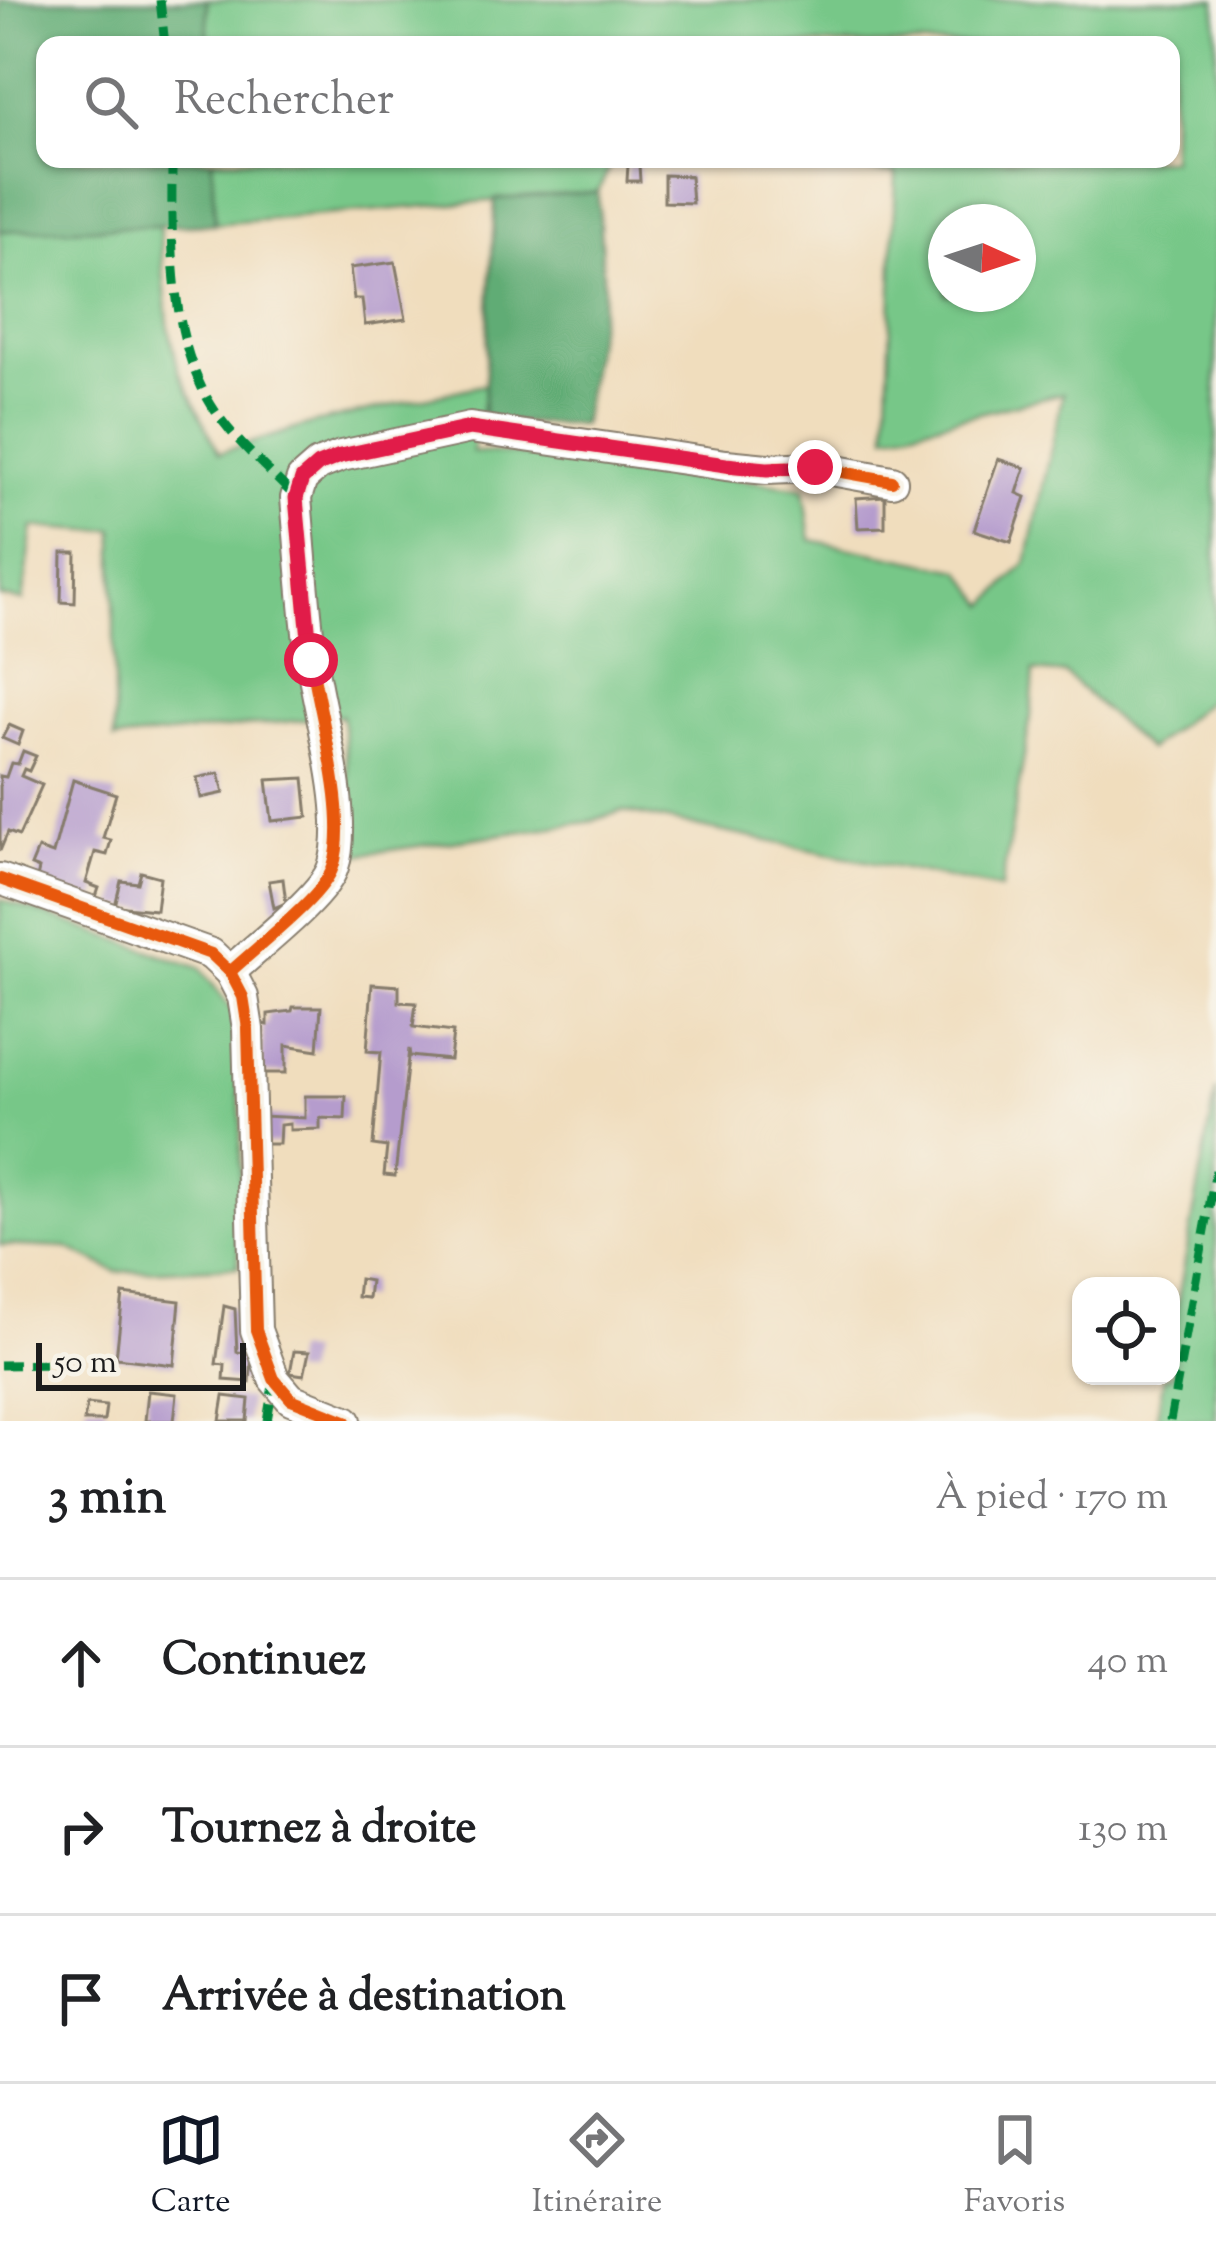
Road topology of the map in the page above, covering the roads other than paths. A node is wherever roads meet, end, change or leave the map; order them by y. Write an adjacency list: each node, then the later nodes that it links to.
1 (892, 481): 3 (street)
2 (0, 879): 3 (street)
3 (230, 972): 4 (street)
4 (346, 1421)

